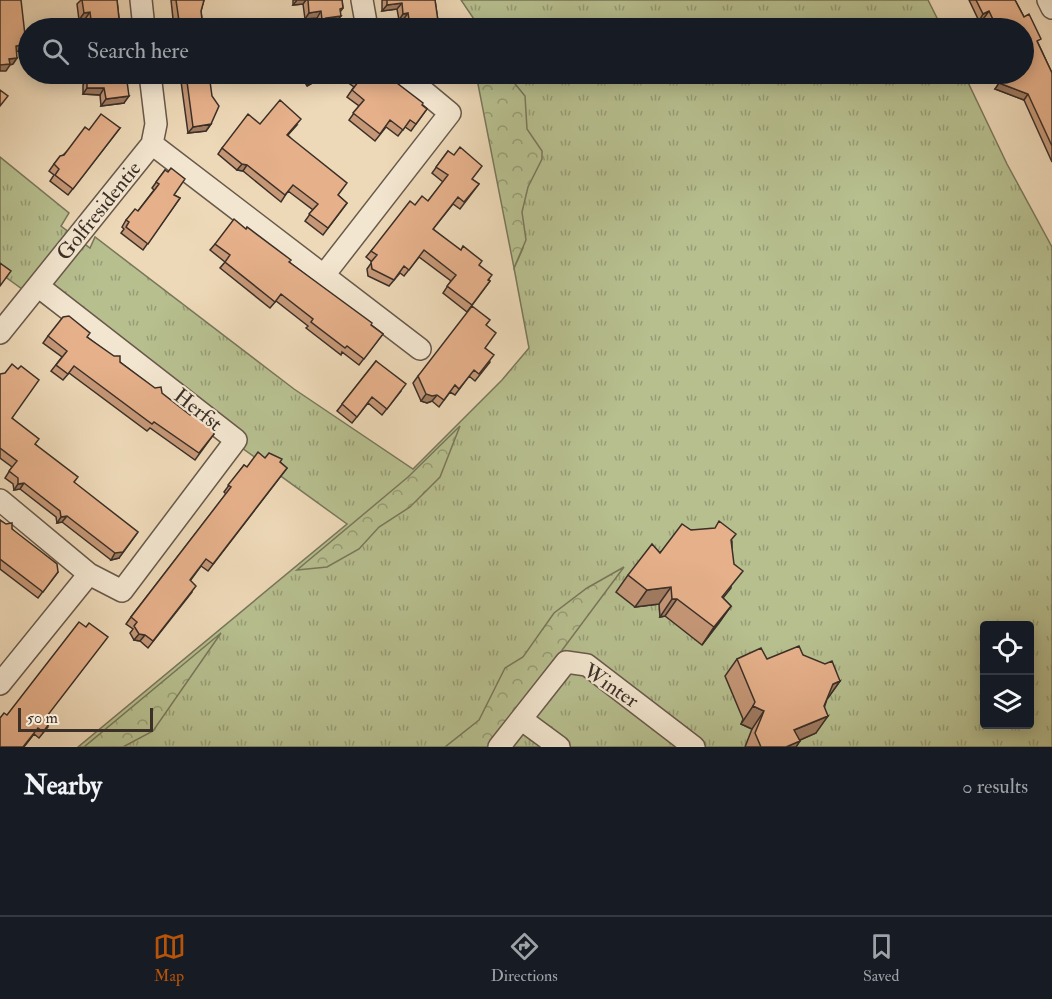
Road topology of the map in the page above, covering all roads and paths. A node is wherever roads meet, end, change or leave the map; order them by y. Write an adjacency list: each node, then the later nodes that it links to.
1 (141, 0): 5 (street)
2 (362, 0): 6 (street)
3 (1048, 0): 4 (street)
4 (1052, 8)
5 (143, 18)
6 (365, 18)
7 (151, 84): 9 (street, Golfresidentie)
8 (415, 84): 10 (street)
9 (152, 144): 10 (street); 11 (street, Golfresidentie)
10 (324, 275): 13 (street)
11 (38, 286): 12 (street, Golfresidentie); 15 (street, Herfst)
12 (0, 333)
13 (420, 349)
14 (0, 501): 15 (street, Herfst)
15 (89, 574): 16 (street)
16 (0, 684)
17 (521, 719): 18 (street, Winter); 19 (street, Winter); 20 (street)
18 (684, 744)
19 (499, 747)
20 (559, 747)

